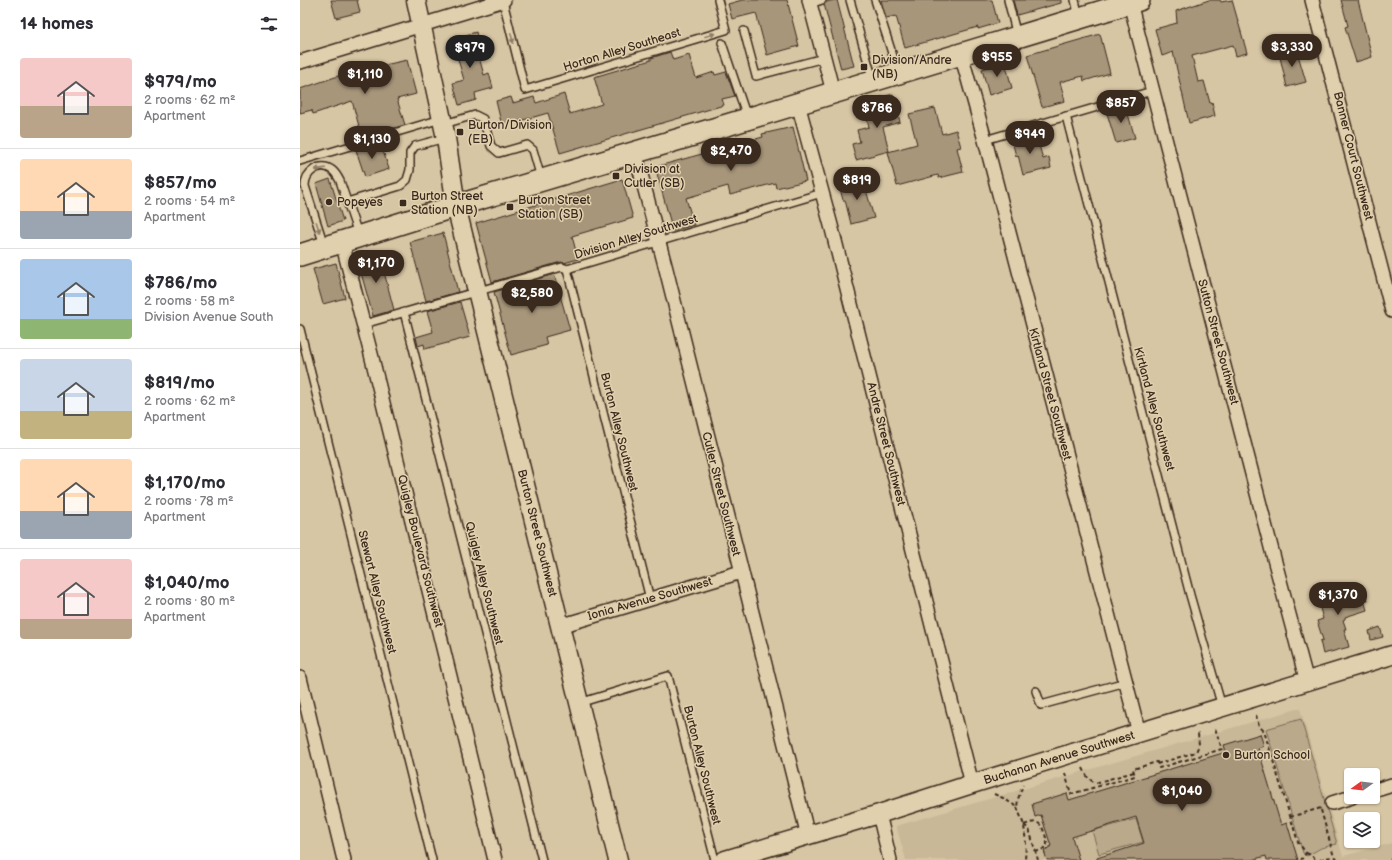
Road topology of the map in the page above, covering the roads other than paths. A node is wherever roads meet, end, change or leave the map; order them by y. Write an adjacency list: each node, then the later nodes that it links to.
1 (416, 0): 11 (main road, Burton Street Southwest)
2 (504, 0): 3 (lane, Horton Alley Southeast, one-way to 3); 11 (street)
3 (718, 0)
4 (850, 0): 19 (lane)
5 (875, 0): 18 (lane)
6 (1008, 0): 13 (lane)
7 (1312, 0): 38 (street, Banner Court Southwest)
8 (814, 1): 16 (street)
9 (1135, 1): 10 (main road); 20 (street, Sutton Street Southwest)
10 (1077, 9): 13 (main road)
11 (422, 24): 17 (street); 25 (main road, Burton Street Southwest)
12 (744, 31): 16 (lane)
13 (1017, 36): 15 (main road)
14 (722, 42): 24 (lane)
15 (961, 54): 18 (main road); 26 (street, Kirtland Street Southwest)
16 (824, 58): 21 (street)
17 (300, 62)
18 (898, 72): 19 (main road)
19 (873, 80): 21 (main road)
20 (1152, 91): 23 (lane); 48 (street, Sutton Street Southwest)
21 (833, 92): 22 (main road)
22 (798, 104): 24 (main road); 30 (street, Andre Street Southwest)
23 (1066, 116): 26 (lane); 51 (lane, Kirtland Alley Southwest)
24 (747, 119): 27 (main road)
25 (443, 127): 28 (lane); 29 (lane); 31 (lane); 32 (main road, Burton Street Southwest)
26 (985, 140): 47 (street, Kirtland Street Southwest)
27 (635, 152): 29 (main road); 34 (street, Cutler Street Southwest)
28 (300, 161)
29 (542, 180): 32 (main road)
30 (822, 193): 34 (lane, Division Alley Southwest); 53 (street, Andre Street Southwest)
31 (347, 202): 33 (lane); 33 (lane, one-way to 33)
32 (456, 206): 33 (main road); 37 (main road, Burton Street Southwest)
33 (342, 242): 35 (main road); 40 (street, Quigley Boulevard Southwest)
34 (659, 242): 36 (lane, Division Alley Southwest); 42 (street, Cutler Street Southwest)
35 (300, 255)
36 (567, 269): 37 (lane, Division Alley Southwest); 43 (lane, Burton Alley Southwest)
37 (477, 291): 39 (lane, Division Alley Southwest); 44 (main road, Burton Street Southwest)
38 (1392, 311)
39 (404, 312): 40 (lane, Division Alley Southwest); 63 (lane, Quigley Alley Southwest)
40 (364, 324): 62 (street, Quigley Boulevard Southwest)
41 (300, 329): 61 (lane, Stewart Alley Southwest)
42 (741, 572): 43 (street, Ionia Avenue Southwest); 59 (street, Cutler Street Southwest)
43 (650, 599): 44 (street, Ionia Avenue Southwest)
44 (560, 626): 50 (main road, Burton Street Southwest)
45 (1392, 655): 48 (main road, Buchanan Avenue Southwest)
46 (300, 678): 60 (street)
47 (1126, 682): 49 (lane); 52 (street, Kirtland Street Southwest)
48 (1307, 682): 51 (main road, Buchanan Avenue Southwest)
49 (1036, 691)
50 (579, 702): 64 (main road, Burton Street Southwest); 65 (lane, Burton Alley Southwest)
51 (1222, 708): 52 (main road, Buchanan Avenue Southwest)
52 (1139, 733): 53 (main road, Buchanan Avenue Southwest)
53 (972, 784): 58 (main road, Buchanan Avenue Southwest)
54 (1392, 785): 55 (street)
55 (1380, 789)
56 (1344, 801): 57 (street)
57 (1327, 808)
58 (879, 814): 59 (main road, Buchanan Avenue Southwest); 67 (street)
59 (808, 836): 66 (main road, Buchanan Avenue Southwest)
60 (344, 860)
61 (432, 860)
62 (495, 860)
63 (542, 860)
64 (618, 860)
65 (715, 860)
66 (725, 860)
67 (890, 860)

